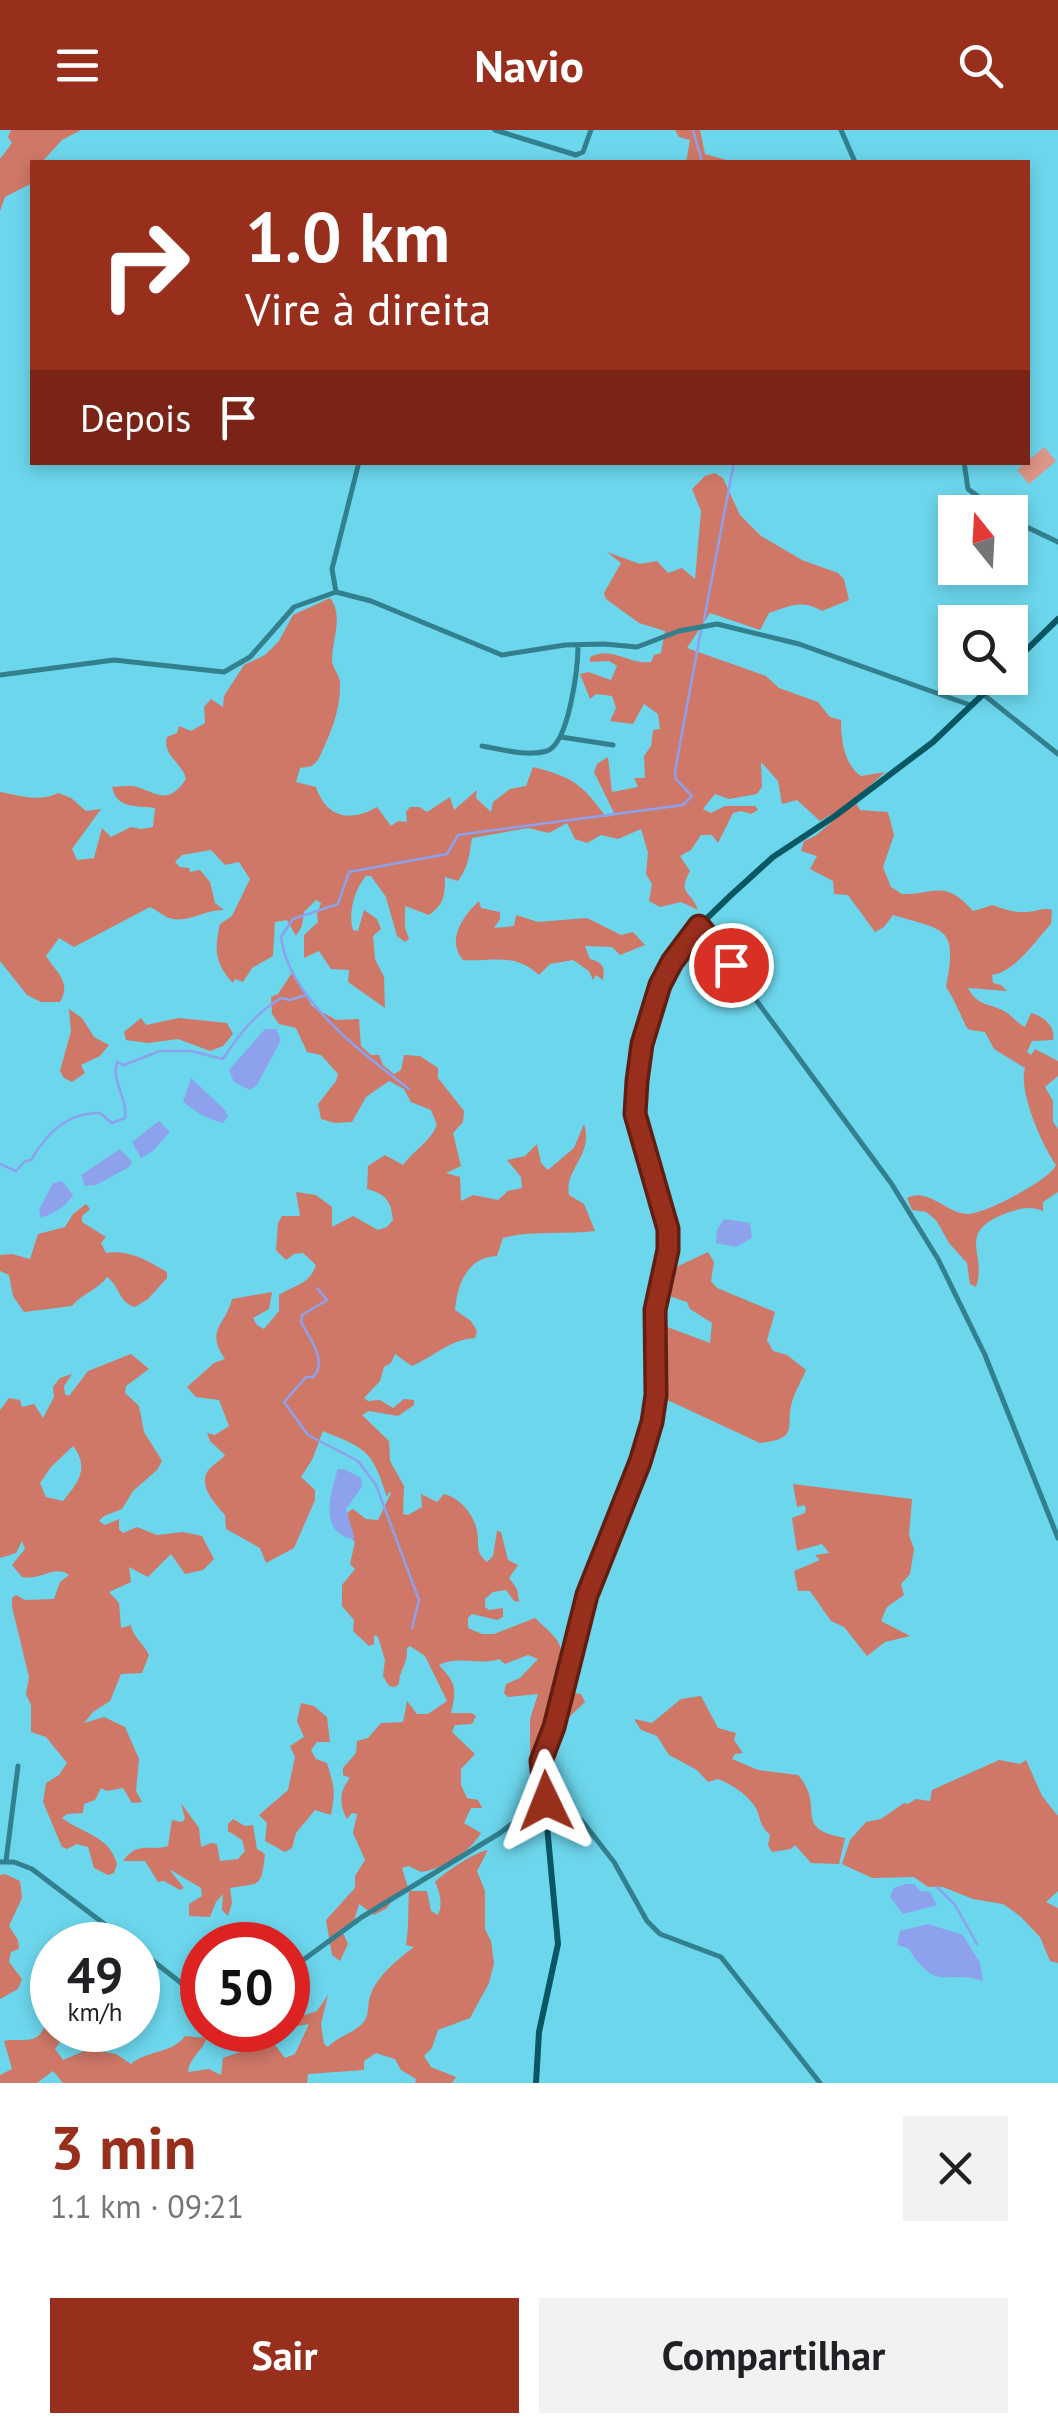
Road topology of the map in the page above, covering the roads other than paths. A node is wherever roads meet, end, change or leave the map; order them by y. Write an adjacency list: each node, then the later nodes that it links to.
1 (495, 130): 2 (street)
2 (591, 130)
3 (841, 130): 4 (street)
4 (854, 160)
5 (358, 465): 10 (street)
6 (964, 465): 7 (street)
7 (977, 495)
8 (1028, 528): 9 (street)
9 (1058, 542)
10 (336, 592): 12 (street); 14 (street)
11 (1058, 619): 13 (main road)
12 (578, 646): 16 (street); 17 (street)
13 (1028, 648)
14 (0, 675)
15 (984, 695): 16 (main road); 20 (street)
16 (973, 706): 21 (main road)
17 (561, 737): 18 (street); 19 (street)
18 (613, 745)
19 (482, 746)
20 (1058, 754)
21 (699, 926): 22 (street); 24 (main road)
22 (1058, 1538)
23 (18, 1766): 26 (street)
24 (546, 1797): 25 (main road); 28 (street)
25 (547, 1812): 31 (main road); 32 (street)
26 (3, 1862): 27 (street)
27 (102, 1922)
28 (310, 1955)
29 (160, 1967): 30 (street)
30 (180, 1982)
31 (536, 2083)
32 (820, 2083)

